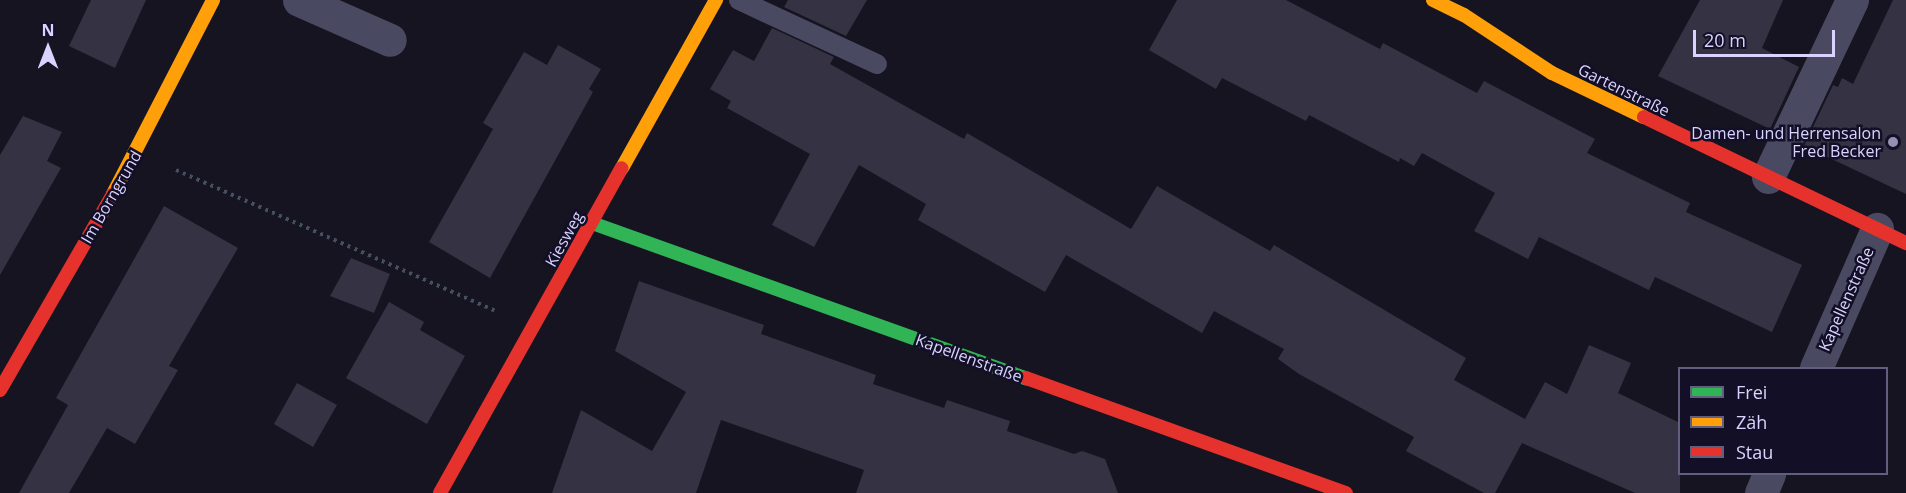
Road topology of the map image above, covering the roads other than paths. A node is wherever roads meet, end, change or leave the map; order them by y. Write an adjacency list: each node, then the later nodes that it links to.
1 (213, 0): 14 (street, Im Borngrund)
2 (299, 0): 7 (street)
3 (716, 0): 10 (street, Kiesweg)
4 (739, 0): 8 (lane)
5 (1433, 0): 9 (street, Gartenstraße)
6 (1852, 0): 9 (street)
7 (390, 40)
8 (878, 64)
9 (1768, 177): 11 (street, Gartenstraße)
10 (592, 223): 16 (street, Kiesweg); 17 (street, Kapellenstraße)
11 (1877, 229): 12 (street, Gartenstraße); 13 (street, Kapellenstraße)
12 (1906, 243)
13 (1817, 367)
14 (0, 390)
15 (1770, 475): 18 (street)
16 (440, 493)
17 (1346, 493)
18 (1761, 493)

